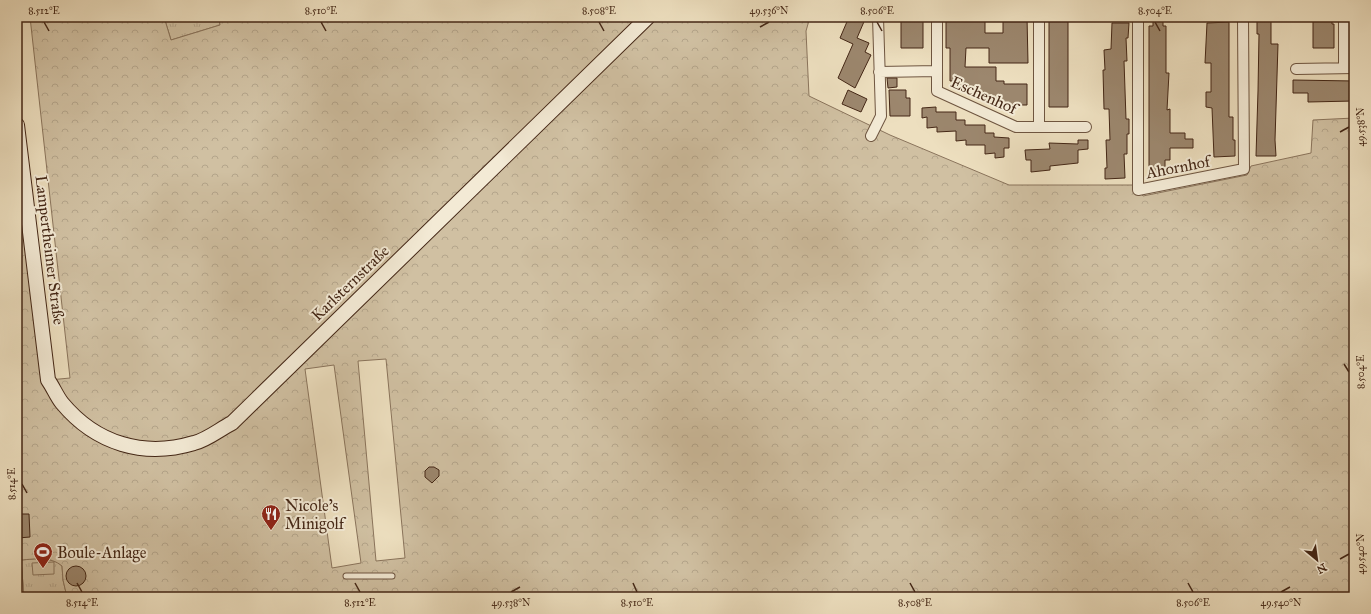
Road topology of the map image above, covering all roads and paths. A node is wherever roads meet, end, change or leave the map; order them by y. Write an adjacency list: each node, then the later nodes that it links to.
1 (648, 17): 16 (street, Karlsternstraße)
2 (878, 17): 10 (street)
3 (937, 17): 11 (street, Eschenhof)
4 (1039, 17): 13 (street, Eschenhof)
5 (1138, 17): 6 (street, Ahornhof)
6 (1244, 17)
7 (1344, 17): 8 (street)
8 (1349, 68): 9 (street)
9 (1296, 69)
10 (879, 72): 11 (street, Eschenhof); 15 (street)
11 (937, 72): 13 (street, Eschenhof)
12 (17, 126): 16 (street, Lampertheimer Straße)
13 (1039, 127): 14 (street, Eschenhof)
14 (1086, 127)
15 (871, 136)
16 (48, 380)
17 (346, 576): 18 (lane)
18 (392, 576)

